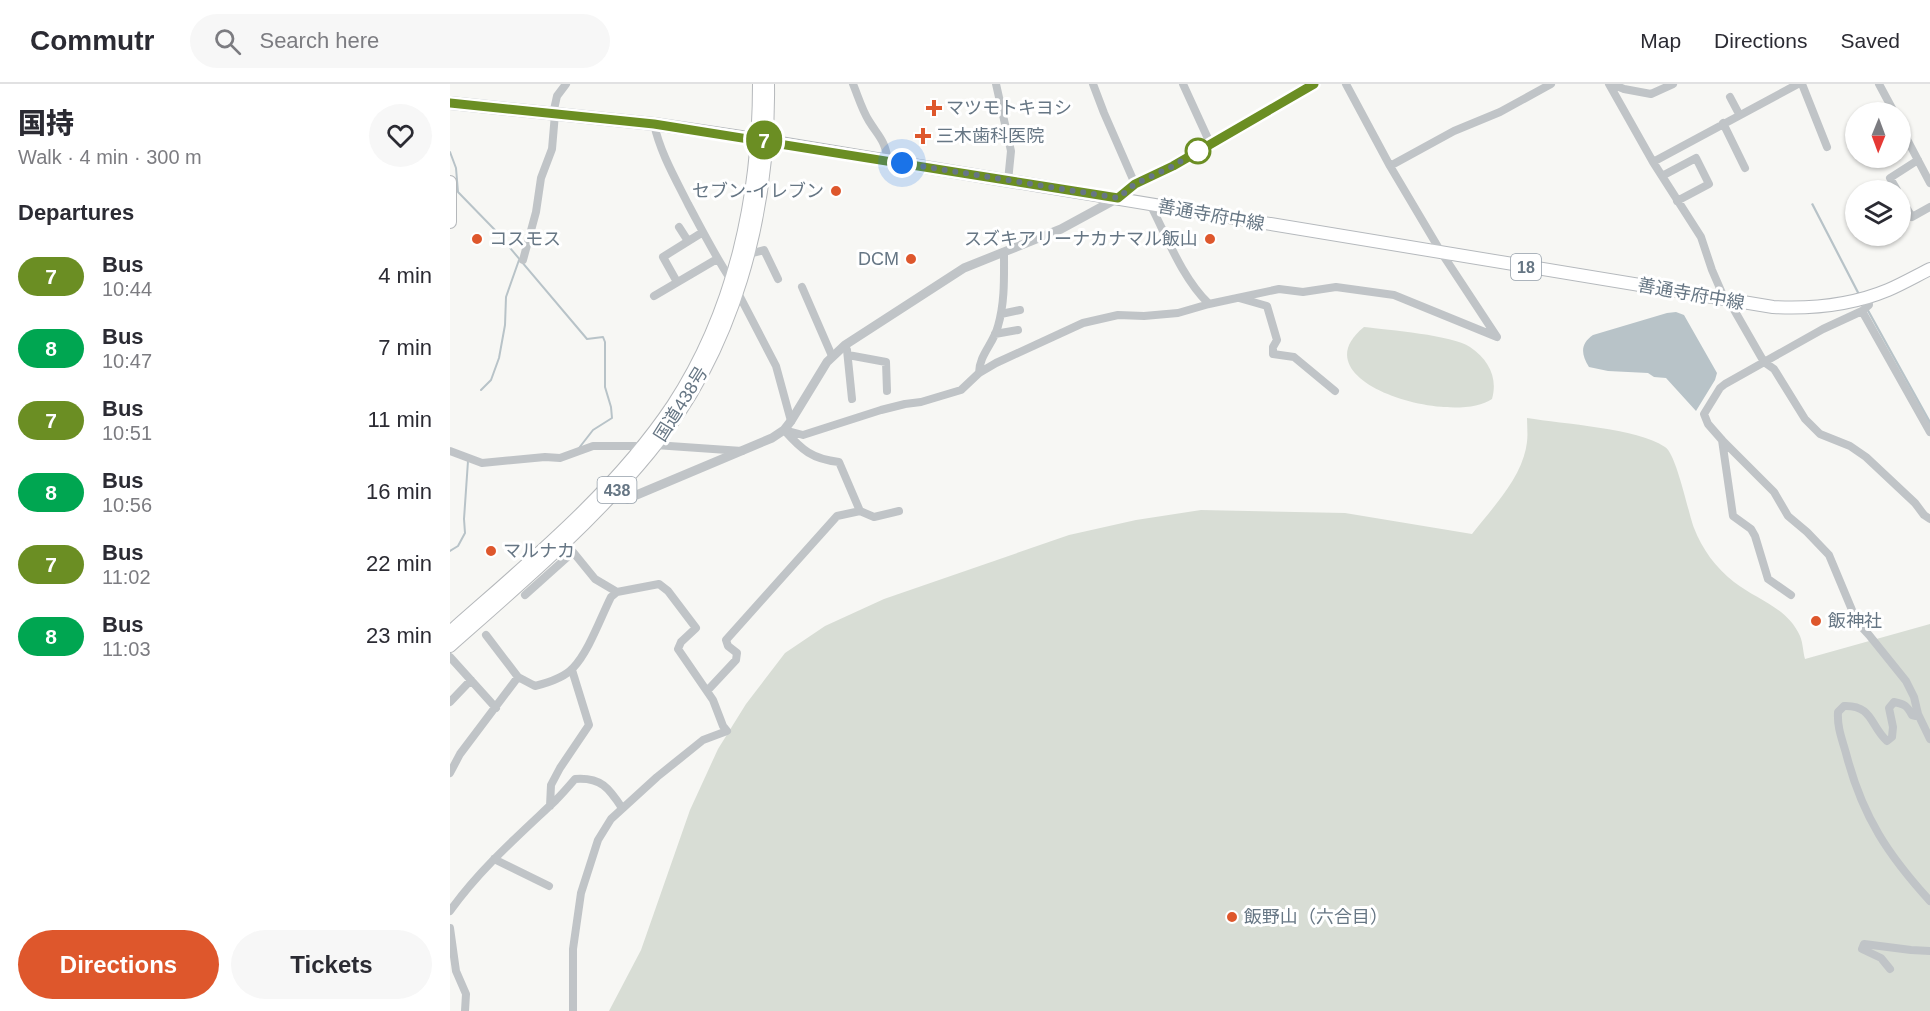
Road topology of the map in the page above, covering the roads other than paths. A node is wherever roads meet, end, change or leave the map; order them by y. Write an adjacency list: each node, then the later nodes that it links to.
1 (566, 84): 18 (street)
2 (759, 84): 22 (main road, 国道438号 / 438)
3 (768, 84): 22 (main road, 国道438号 / 438)
4 (853, 84): 26 (street)
5 (996, 84): 33 (street)
6 (1093, 84): 36 (street)
7 (1183, 84): 23 (street)
8 (1314, 84): 23 (street)
9 (1346, 84): 29 (street)
10 (1551, 84): 29 (street)
11 (1611, 84): 12 (street); 28 (street)
12 (1673, 84)
13 (1800, 84): 19 (street); 24 (street)
14 (1879, 84): 16 (street)
15 (1731, 97): 19 (street)
16 (1889, 102)
17 (450, 103): 18 (main road, 善通寺府中線 / 18)
18 (554, 114): 21 (main road, 善通寺府中線 / 18); 50 (street)
19 (1739, 114): 20 (street)
20 (1723, 123): 28 (street); 30 (street)
21 (654, 124): 22 (main road, 善通寺府中線 / 18); 44 (street)
22 (762, 140): 26 (main road, 善通寺府中線 / 18); 48 (main road, 国道438号 / 438); 54 (main road, 国道438号 / 438)
23 (1210, 143): 36 (street)
24 (1827, 147)
25 (1911, 147): 27 (street)
26 (888, 160): 33 (main road, 善通寺府中線 / 18)
27 (1918, 160): 32 (street); 35 (street)
28 (1653, 162): 31 (street)
29 (1390, 166): 47 (street)
30 (1745, 168)
31 (1662, 176): 38 (street); 38 (street)
32 (1891, 180)
33 (1008, 181): 37 (main road, 善通寺府中線 / 18)
34 (450, 182): 42 (main road)
35 (1930, 183)
36 (1135, 184): 37 (street)
37 (1118, 198): 39 (main road, 善通寺府中線 / 18); 46 (street)
38 (1677, 201): 59 (street)
39 (1150, 204): 47 (main road, 善通寺府中線 / 18); 60 (street)
40 (1930, 207): 41 (street)
41 (1911, 215)
42 (450, 222)
43 (679, 226): 45 (street)
44 (703, 232): 45 (street); 49 (street)
45 (688, 242): 53 (street)
46 (1004, 252): 63 (street); 66 (street)
47 (1441, 252): 58 (street); 59 (main road, 善通寺府中線 / 18)
48 (749, 254): 52 (street); 54 (main road, 国道438号 / 438)
49 (717, 259): 53 (street); 54 (street)
50 (523, 260)
51 (1930, 269): 57 (main road, 善通寺府中線 / 18)
52 (778, 279)
53 (677, 282): 56 (street)
54 (734, 286): 74 (street); 78 (main road, 国道438号 / 438)
55 (802, 287): 68 (street)
56 (657, 290)
57 (1868, 296): 59 (main road, 善通寺府中線 / 18); 62 (street)
58 (1239, 298): 60 (street); 72 (street)
59 (1727, 300): 69 (street)
60 (1209, 304): 70 (street)
61 (1020, 310): 63 (street)
62 (1862, 311): 69 (street); 76 (street)
63 (1000, 314): 65 (street)
64 (1018, 330): 65 (street)
65 (995, 334): 70 (street)
66 (846, 344): 67 (street); 68 (street)
67 (848, 355): 71 (street); 73 (street)
68 (832, 356): 74 (street)
69 (1764, 362): 77 (street); 84 (street)
70 (979, 373): 75 (street)
71 (887, 391)
72 (1335, 391)
73 (852, 399)
74 (791, 421): 75 (street)
75 (784, 430): 79 (street); 82 (street)
76 (1930, 432)
77 (1722, 440): 88 (street); 99 (street)
78 (649, 445): 79 (street); 80 (street); 81 (main road, 国道438号 / 438)
79 (742, 451): 81 (street)
80 (450, 452)
81 (611, 489): 85 (main road, 国道438号 / 438)
82 (860, 511): 83 (street); 96 (street)
83 (899, 511)
84 (1930, 519)
85 (540, 566): 86 (street); 87 (street); 89 (main road, 国道438号 / 438); 91 (main road, 国道438号 / 438)
86 (617, 592): 93 (street); 96 (street)
87 (525, 594)
88 (1791, 596)
89 (450, 632)
90 (486, 635): 94 (street)
91 (450, 646)
92 (450, 657): 95 (street)
93 (572, 670): 94 (street); 102 (street)
94 (518, 677): 98 (street)
95 (471, 680): 97 (street); 98 (street)
96 (707, 691): 103 (street)
97 (450, 702)
98 (496, 708): 101 (street)
99 (1918, 714): 100 (street); 106 (street)
100 (1930, 739)
101 (450, 773)
102 (550, 806): 103 (street); 104 (street)
103 (622, 808): 112 (street)
104 (494, 860): 105 (street); 107 (street)
105 (549, 886)
106 (1930, 901)
107 (450, 911)
108 (450, 928): 111 (street)
109 (1930, 951): 110 (street)
110 (1890, 969)
111 (465, 1011)
112 (573, 1011)

